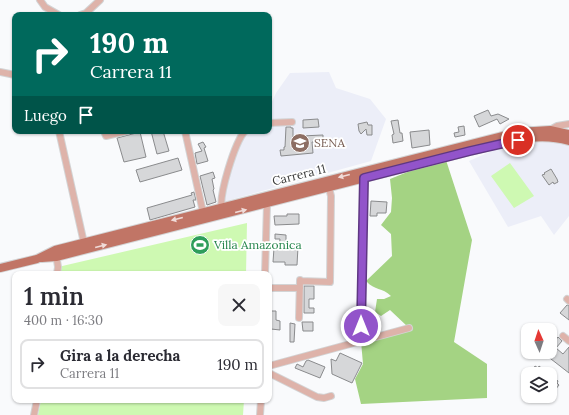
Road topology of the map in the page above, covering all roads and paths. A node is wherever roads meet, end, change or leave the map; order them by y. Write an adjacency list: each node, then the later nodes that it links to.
1 (40, 0): 3 (street)
2 (100, 0): 4 (street)
3 (54, 12)
4 (87, 12)
5 (0, 72): 6 (street)
6 (12, 74)
7 (292, 122): 8 (street)
8 (272, 123)
9 (569, 124): 10 (street)
10 (550, 130): 16 (main road, Carrera 11); 20 (main road, Carrera 11, one-way to 20)
11 (60, 134): 23 (street)
12 (105, 134): 13 (street)
13 (114, 134)
14 (186, 134): 22 (street)
15 (243, 134): 21 (street)
16 (569, 134)
17 (569, 141): 18 (main road, Carrera 11)
18 (364, 178): 19 (main road, Carrera 11); 33 (street)
19 (329, 188): 20 (main road, Carrera 11); 29 (street)
20 (266, 200): 21 (main road, Carrera 11); 27 (street)
21 (223, 211): 22 (main road, Carrera 11); 24 (main road, Carrera 11, one-way to 21)
22 (203, 212): 23 (main road, Carrera 11, one-way to 23)
23 (84, 243): 24 (main road, Carrera 11)
24 (56, 254): 25 (main road, Carrera 11); 26 (street)
25 (0, 268)
26 (58, 271)
27 (265, 271)
28 (272, 288): 29 (street)
29 (300, 288): 30 (street)
30 (299, 318)
31 (409, 328): 33 (street)
32 (563, 336): 34 (street)
33 (361, 341): 35 (street)
34 (569, 341)
35 (272, 365)
36 (272, 374): 37 (street)
37 (331, 396)
38 (36, 403): 40 (street)
39 (261, 403): 41 (street)
40 (34, 415)
41 (260, 415)

